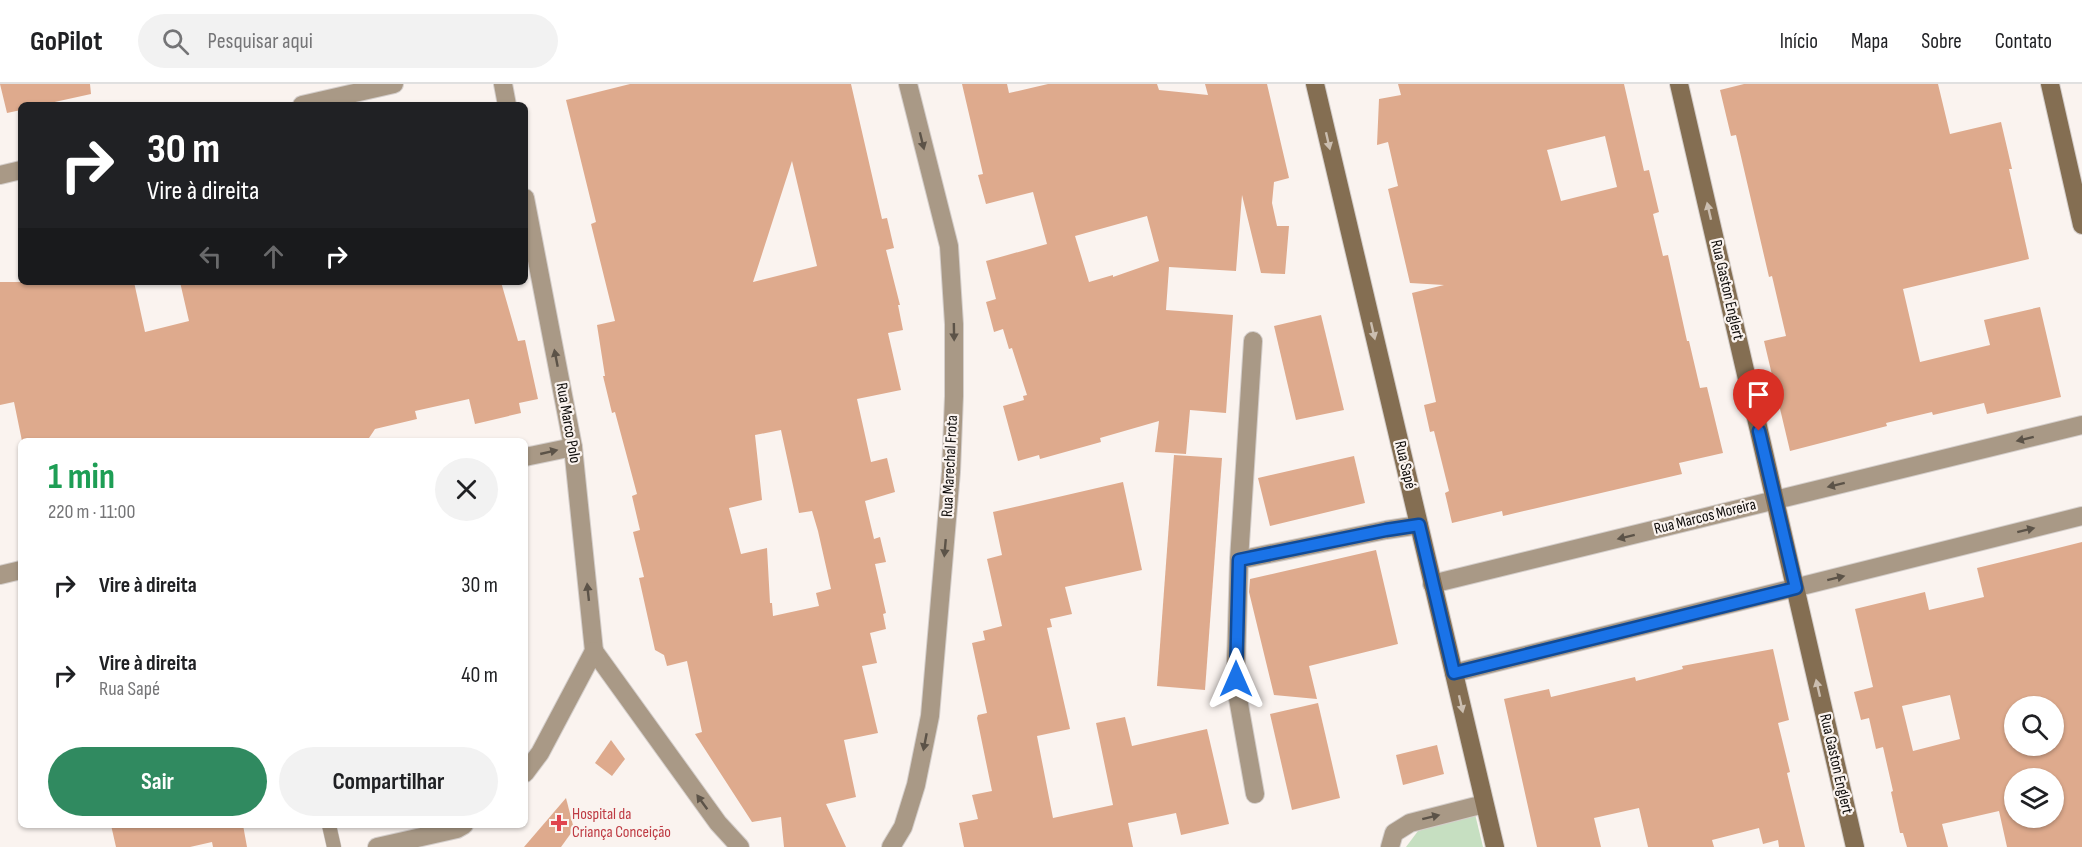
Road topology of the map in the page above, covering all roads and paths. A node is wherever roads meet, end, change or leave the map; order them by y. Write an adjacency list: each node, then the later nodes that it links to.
1 (393, 84): 7 (street)
2 (503, 84): 8 (street)
3 (908, 84): 35 (street, Rua Marechal Frota, one-way to 35)
4 (1314, 84): 19 (street, Rua Sapé, one-way to 19)
5 (1679, 84): 17 (street, Rua Gaston Englert, one-way to 5)
6 (2050, 84): 12 (street)
7 (315, 102)
8 (506, 102)
9 (18, 171): 10 (street)
10 (0, 175)
11 (528, 214): 15 (street, Rua Marco Polo, one-way to 11)
12 (2082, 225)
13 (1253, 341): 20 (street)
14 (2082, 425): 17 (street, Rua Marcos Moreira, one-way to 17)
15 (573, 447): 16 (street, one-way to 15); 25 (street, Rua Marco Polo, one-way to 15)
16 (528, 457)
17 (1775, 500): 23 (street, Rua Marcos Moreira, one-way to 23); 24 (street, Rua Gaston Englert)
18 (2082, 516): 24 (street, one-way to 18)
19 (1419, 525): 20 (street); 23 (street, Rua Sapé)
20 (1239, 560): 28 (street)
21 (18, 571): 22 (street)
22 (0, 575)
23 (1432, 584): 26 (street, Rua Sapé)
24 (1796, 588): 26 (street); 38 (street, Rua Gaston Englert, one-way to 24)
25 (594, 651): 27 (street); 34 (street, one-way to 25)
26 (1454, 673): 29 (street, Rua Sapé, one-way to 29)
27 (528, 768)
28 (1255, 794)
29 (1484, 804): 36 (street, one-way to 29); 37 (street, Rua Sapé)
30 (330, 828): 32 (lane)
31 (459, 828): 33 (street)
32 (334, 847)
33 (377, 847)
34 (740, 847)
35 (891, 847)
36 (1390, 847)
37 (1495, 847)
38 (1855, 847)

